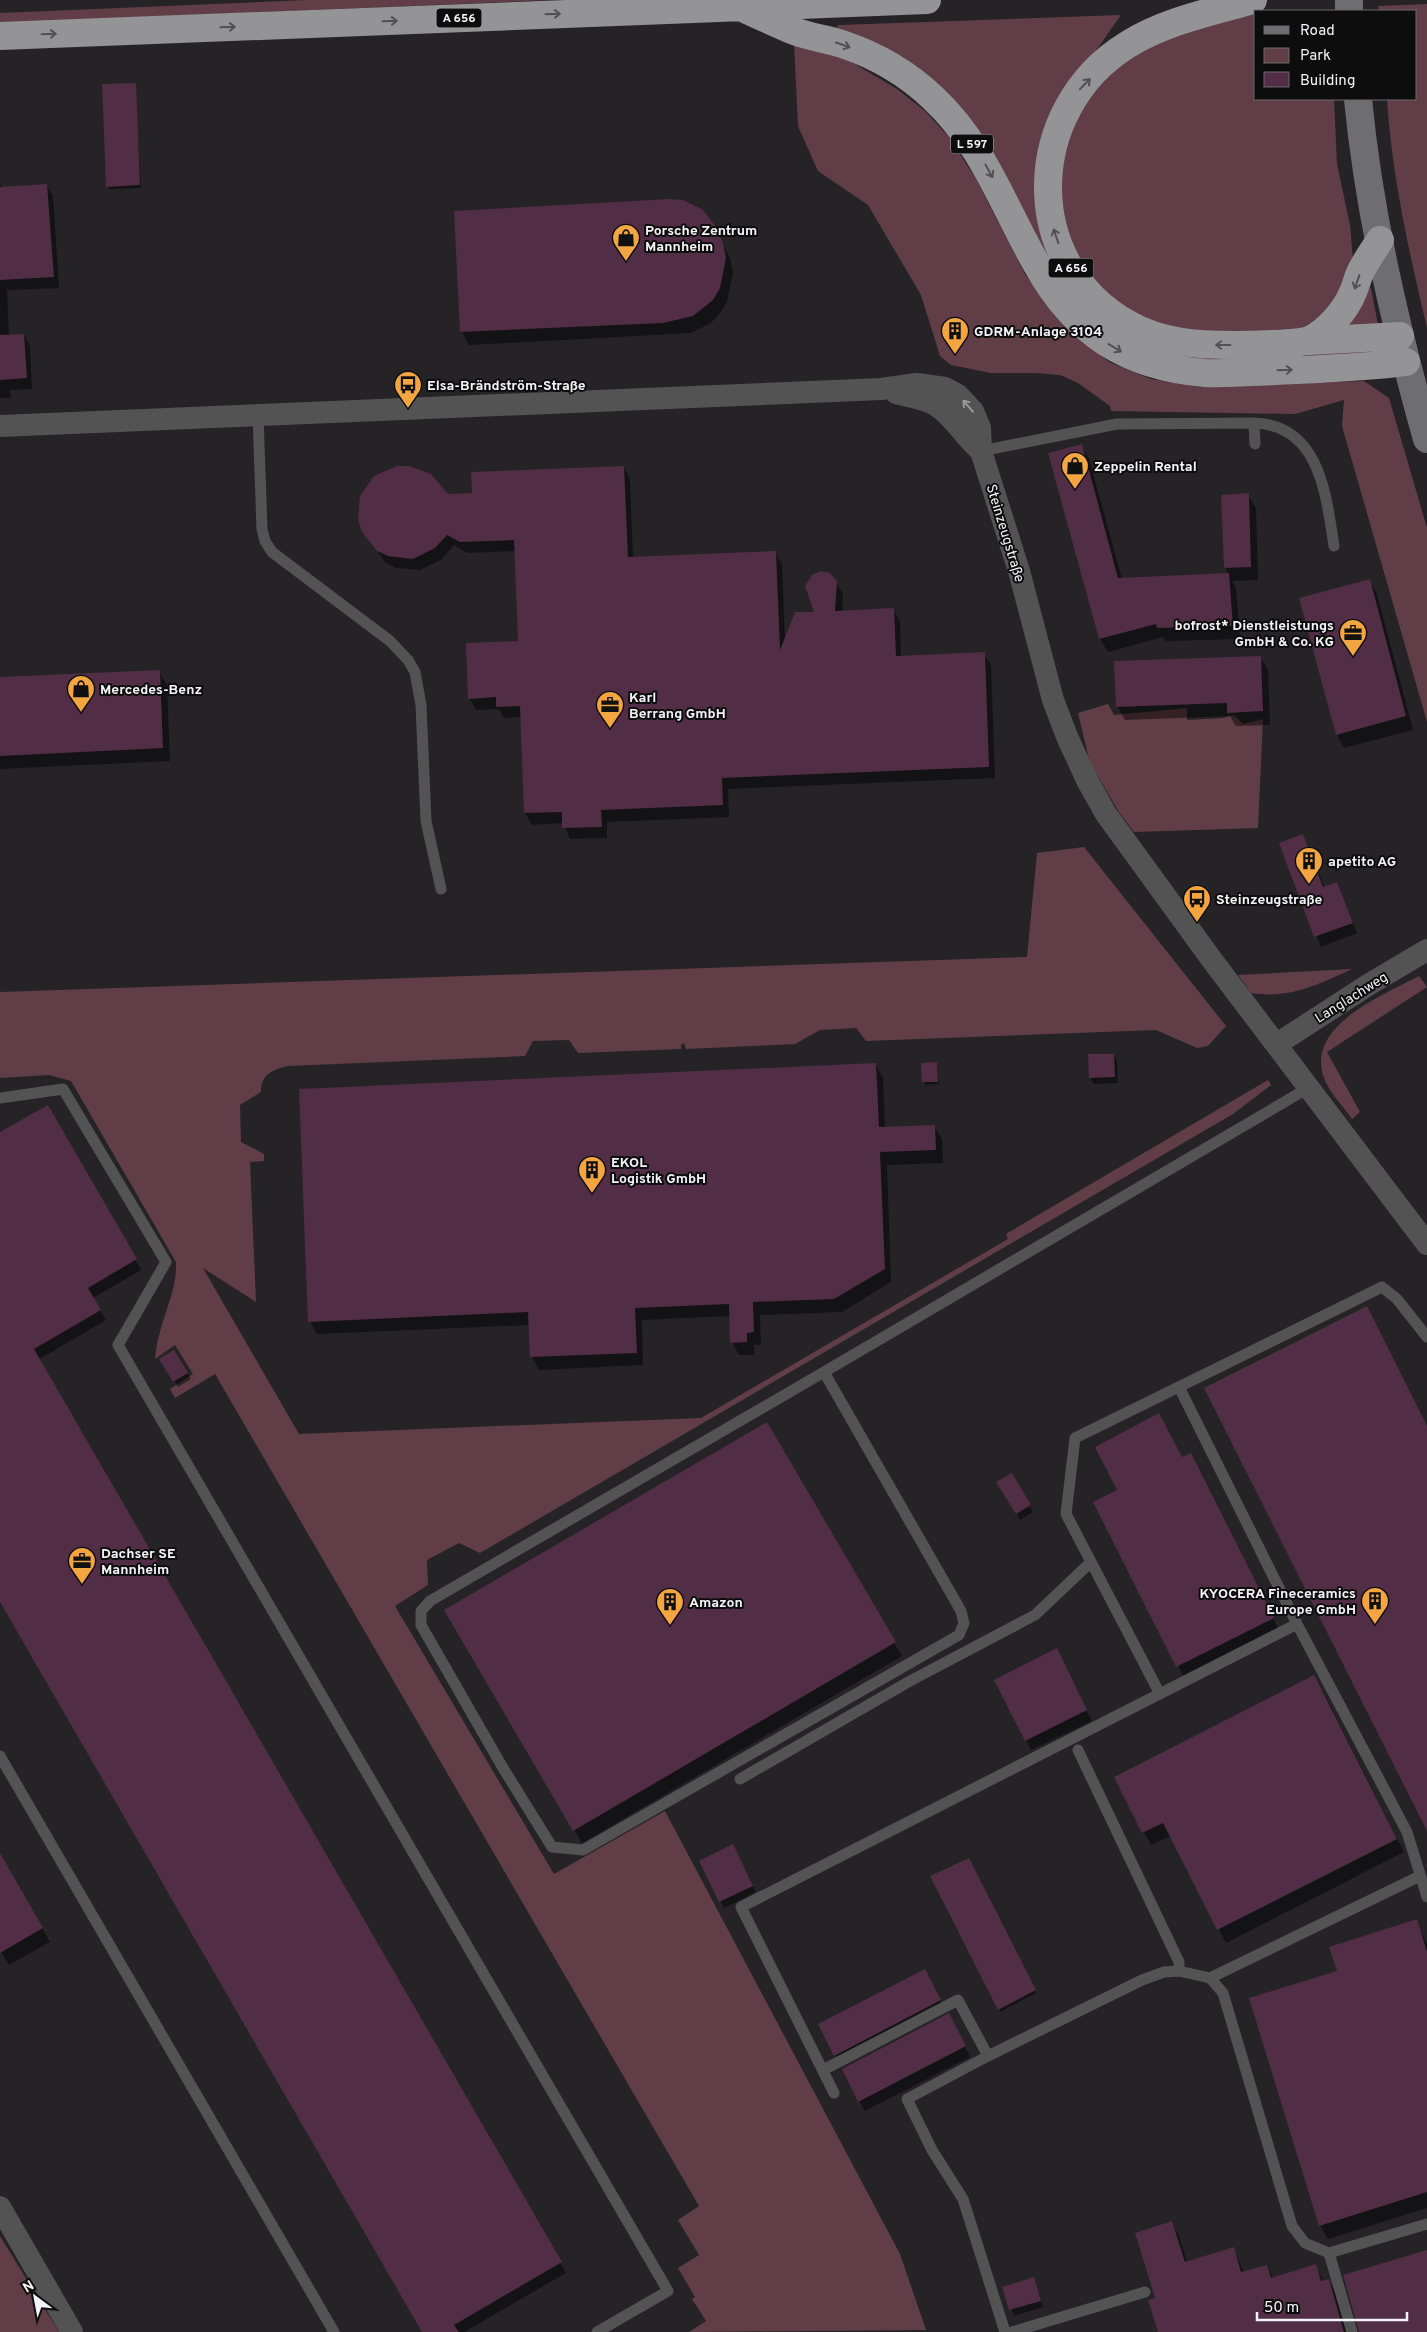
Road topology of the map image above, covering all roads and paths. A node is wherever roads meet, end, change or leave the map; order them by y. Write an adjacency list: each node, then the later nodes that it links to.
1 (927, 0): 3 (highway, A 656)
2 (1253, 0): 8 (highway, A 656, one-way to 2)
3 (739, 7): 4 (highway, A 656, one-way to 3); 9 (highway, L 597, one-way to 9)
4 (0, 36)
5 (1358, 100): 6 (main road)
6 (1380, 240): 7 (main road); 8 (highway, one-way to 8)
7 (1400, 336): 8 (highway, A 656); 9 (main road)
8 (1308, 340)
9 (1406, 362): 13 (main road)
10 (258, 415): 12 (street); 15 (street); 17 (lane)
11 (1254, 422): 14 (lane); 15 (lane); 16 (lane)
12 (0, 426)
13 (1427, 439)
14 (1255, 444)
15 (982, 451): 19 (street, Steinzeugstraße)
16 (1334, 546)
17 (441, 889)
18 (1427, 950): 19 (street, Langlachweg)
19 (1277, 1044): 20 (street, Steinzeugstraße)
20 (1310, 1087): 22 (street, Steinzeugstraße); 24 (lane)
21 (0, 1098): 45 (lane)
22 (1427, 1244)
23 (1427, 1336): 25 (lane)
24 (824, 1372): 24 (lane)
25 (1179, 1387): 26 (lane); 27 (lane)
26 (1091, 1562): 28 (lane); 31 (lane)
27 (1297, 1624): 28 (lane); 32 (lane)
28 (1160, 1694): 37 (lane)
29 (1078, 1750): 34 (lane)
30 (0, 1756): 44 (lane)
31 (740, 1779)
32 (1420, 1876): 33 (lane); 35 (lane)
33 (1427, 1897)
34 (1179, 1970): 35 (lane); 36 (lane)
35 (1210, 1978): 41 (lane)
36 (988, 2056): 37 (lane); 46 (lane)
37 (823, 2070): 38 (lane)
38 (834, 2092)
39 (0, 2207): 43 (street)
40 (1427, 2224): 41 (lane)
41 (1329, 2252): 48 (lane)
42 (1145, 2292): 47 (lane)
43 (72, 2332)
44 (334, 2332)
45 (597, 2332)
46 (1005, 2332)
47 (1012, 2332)
48 (1352, 2332)

